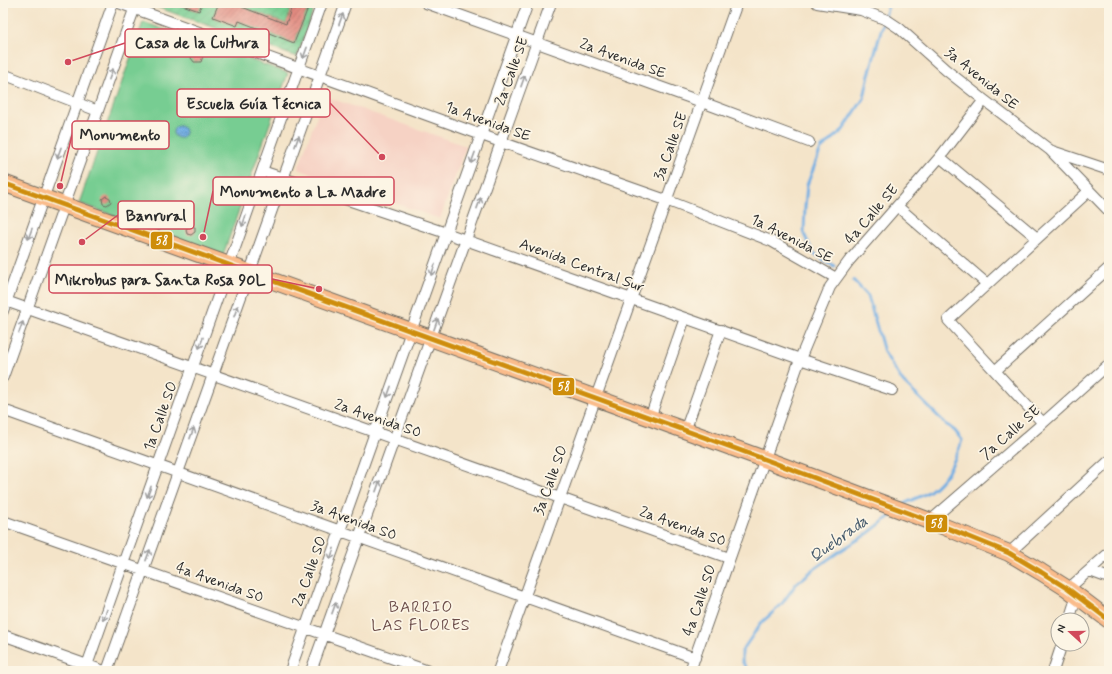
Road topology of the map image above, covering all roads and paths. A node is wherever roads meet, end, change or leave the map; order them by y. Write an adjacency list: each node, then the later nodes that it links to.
1 (112, 3): 20 (street)
2 (322, 3): 15 (street, 1a Calle SO, one-way to 15)
3 (346, 3): 17 (street, one-way to 3)
4 (426, 3): 13 (street, 2a Avenida SE)
5 (528, 3): 13 (street, 2a Calle SE)
6 (551, 3): 14 (street, 2a Calle SE)
7 (737, 3): 19 (street, 3a Calle SE)
8 (817, 3): 12 (street, 3a Avenida SE)
9 (870, 3): 12 (street)
10 (121, 4): 11 (street, 1a Avenida SE)
11 (136, 6): 15 (street, 1a Avenida SE); 21 (street, one-way to 11)
12 (861, 10): 18 (street, 3a Avenida SE)
13 (517, 36): 14 (street, 2a Avenida SE); 22 (street, 2a Calle SE)
14 (537, 43): 19 (street, 2a Avenida SE); 23 (street, 2a Calle SE, one-way to 14)
15 (299, 69): 17 (street, 1a Avenida SE); 28 (street, 1a Calle SO)
16 (3, 74): 20 (street)
17 (320, 76): 22 (street, 1a Avenida SE); 29 (street, one-way to 17)
18 (984, 100): 25 (street, 3a Avenida SE); 26 (street, 4a Calle SE)
19 (702, 102): 24 (street, 2a Avenida SE); 33 (street, 3a Calle SE)
20 (77, 103): 21 (street); 32 (street, one-way to 32)
21 (98, 111): 34 (street)
22 (481, 135): 23 (street, 1a Avenida SE); 37 (street, 2a Calle SE, one-way to 37)
23 (501, 142): 33 (street, 1a Avenida SE); 39 (street, 2a Calle SE, one-way to 23)
24 (809, 142)
25 (1050, 150): 27 (street); 31 (street, 3a Avenida SE)
26 (940, 156): 35 (street, 4a Calle SE); 38 (street)
27 (1109, 170)
28 (262, 171): 29 (street, Avenida Central Sur); 40 (street, 1a Calle SO, one-way to 40)
29 (283, 178): 37 (street, Avenida Central Sur); 42 (street)
30 (3, 183): 32 (main road)
31 (1089, 191): 36 (street, 3a Avenida SE); 38 (street)
32 (43, 198): 34 (main road); 46 (street, one-way to 46)
33 (666, 200): 43 (street, 1a Avenida SE); 45 (street, 3a Calle SE)
34 (64, 205): 40 (main road); 47 (street)
35 (897, 206): 43 (street, 4a Calle SE); 44 (street)
36 (1109, 211)
37 (446, 233): 39 (street, Avenida Central Sur); 50 (street, 2a Calle SO, one-way to 50)
38 (1037, 238): 44 (street)
39 (466, 240): 45 (street, Avenida Central Sur); 51 (street, one-way to 39)
40 (229, 265): 42 (main road); 54 (street, 1a Calle SO, one-way to 54)
41 (1109, 268): 55 (street)
42 (250, 273): 50 (main road); 56 (street, one-way to 42)
43 (836, 278): 52 (street, 4a Calle SE)
44 (987, 284): 55 (street)
45 (631, 299): 48 (street, Avenida Central Sur); 59 (street, 3a Calle SO)
46 (4, 304): 47 (street, 2a Avenida SO)
47 (27, 309): 54 (street, 2a Avenida SO); 57 (street, one-way to 47)
48 (685, 318): 49 (street, Avenida Central Sur); 61 (street)
49 (721, 330): 52 (street, Avenida Central Sur); 63 (street)
50 (411, 331): 51 (main road); 64 (street, 2a Calle SO, one-way to 64)
51 (431, 338): 59 (main road); 65 (street)
52 (800, 359): 58 (street, Avenida Central Sur); 66 (street, 4a Calle SO)
53 (1109, 364): 62 (street, 7a Calle SE)
54 (193, 368): 56 (street, 2a Avenida SO); 68 (street, 1a Calle SO)
55 (995, 371): 62 (street)
56 (213, 375): 64 (street, 2a Avenida SO); 69 (street, one-way to 56)
57 (3, 377)
58 (892, 390)
59 (595, 398): 61 (main road); 70 (street, 3a Calle SO)
60 (3, 410): 68 (street, 3a Avenida SO)
61 (650, 418): 63 (main road)
62 (1043, 423): 72 (street, 7a Calle SE)
63 (684, 430): 66 (main road)
64 (375, 432): 65 (street, 2a Avenida SO); 73 (street, 2a Calle SO)
65 (394, 439): 70 (street, 2a Avenida SO); 74 (street, one-way to 65)
66 (764, 459): 72 (main road); 77 (street, 4a Calle SO)
67 (1109, 460): 75 (street)
68 (158, 466): 69 (street, 3a Avenida SO); 78 (street, 1a Calle SO, one-way to 78)
69 (178, 473): 73 (street, 3a Avenida SO); 79 (street, one-way to 69)
70 (560, 498): 77 (street, 2a Avenida SO); 83 (street, 3a Calle SO)
71 (3, 520): 78 (street, 4a Avenida SO)
72 (930, 521): 75 (main road)
73 (340, 530): 74 (street, 3a Avenida SO); 86 (street, 2a Calle SO, one-way to 86)
74 (359, 538): 83 (street, 3a Avenida SO); 88 (street, one-way to 74)
75 (1009, 553): 82 (main road)
76 (1109, 553): 80 (street)
77 (729, 558): 90 (street, 4a Calle SO)
78 (124, 563): 79 (street, 4a Avenida SO); 91 (street, 1a Calle SO, one-way to 91)
79 (143, 570): 86 (street, 4a Avenida SO); 92 (street)
80 (1090, 571): 81 (street); 82 (street)
81 (1109, 578)
82 (1072, 592): 84 (street); 85 (main road)
83 (524, 596): 90 (street, 3a Avenida SO); 96 (street, 3a Calle SO)
84 (1070, 612)
85 (1109, 620)
86 (305, 628): 88 (street, 4a Avenida SO); 93 (street, 2a Calle SO)
87 (3, 634): 91 (street)
88 (324, 634): 94 (street); 95 (street, 4a Avenida SO)
89 (1059, 652): 98 (street)
90 (695, 658): 97 (street, 4a Calle SO)
91 (86, 668): 92 (street)
92 (106, 671)
93 (290, 671)
94 (311, 671)
95 (428, 671)
96 (498, 671)
97 (690, 671)
98 (1053, 671)

